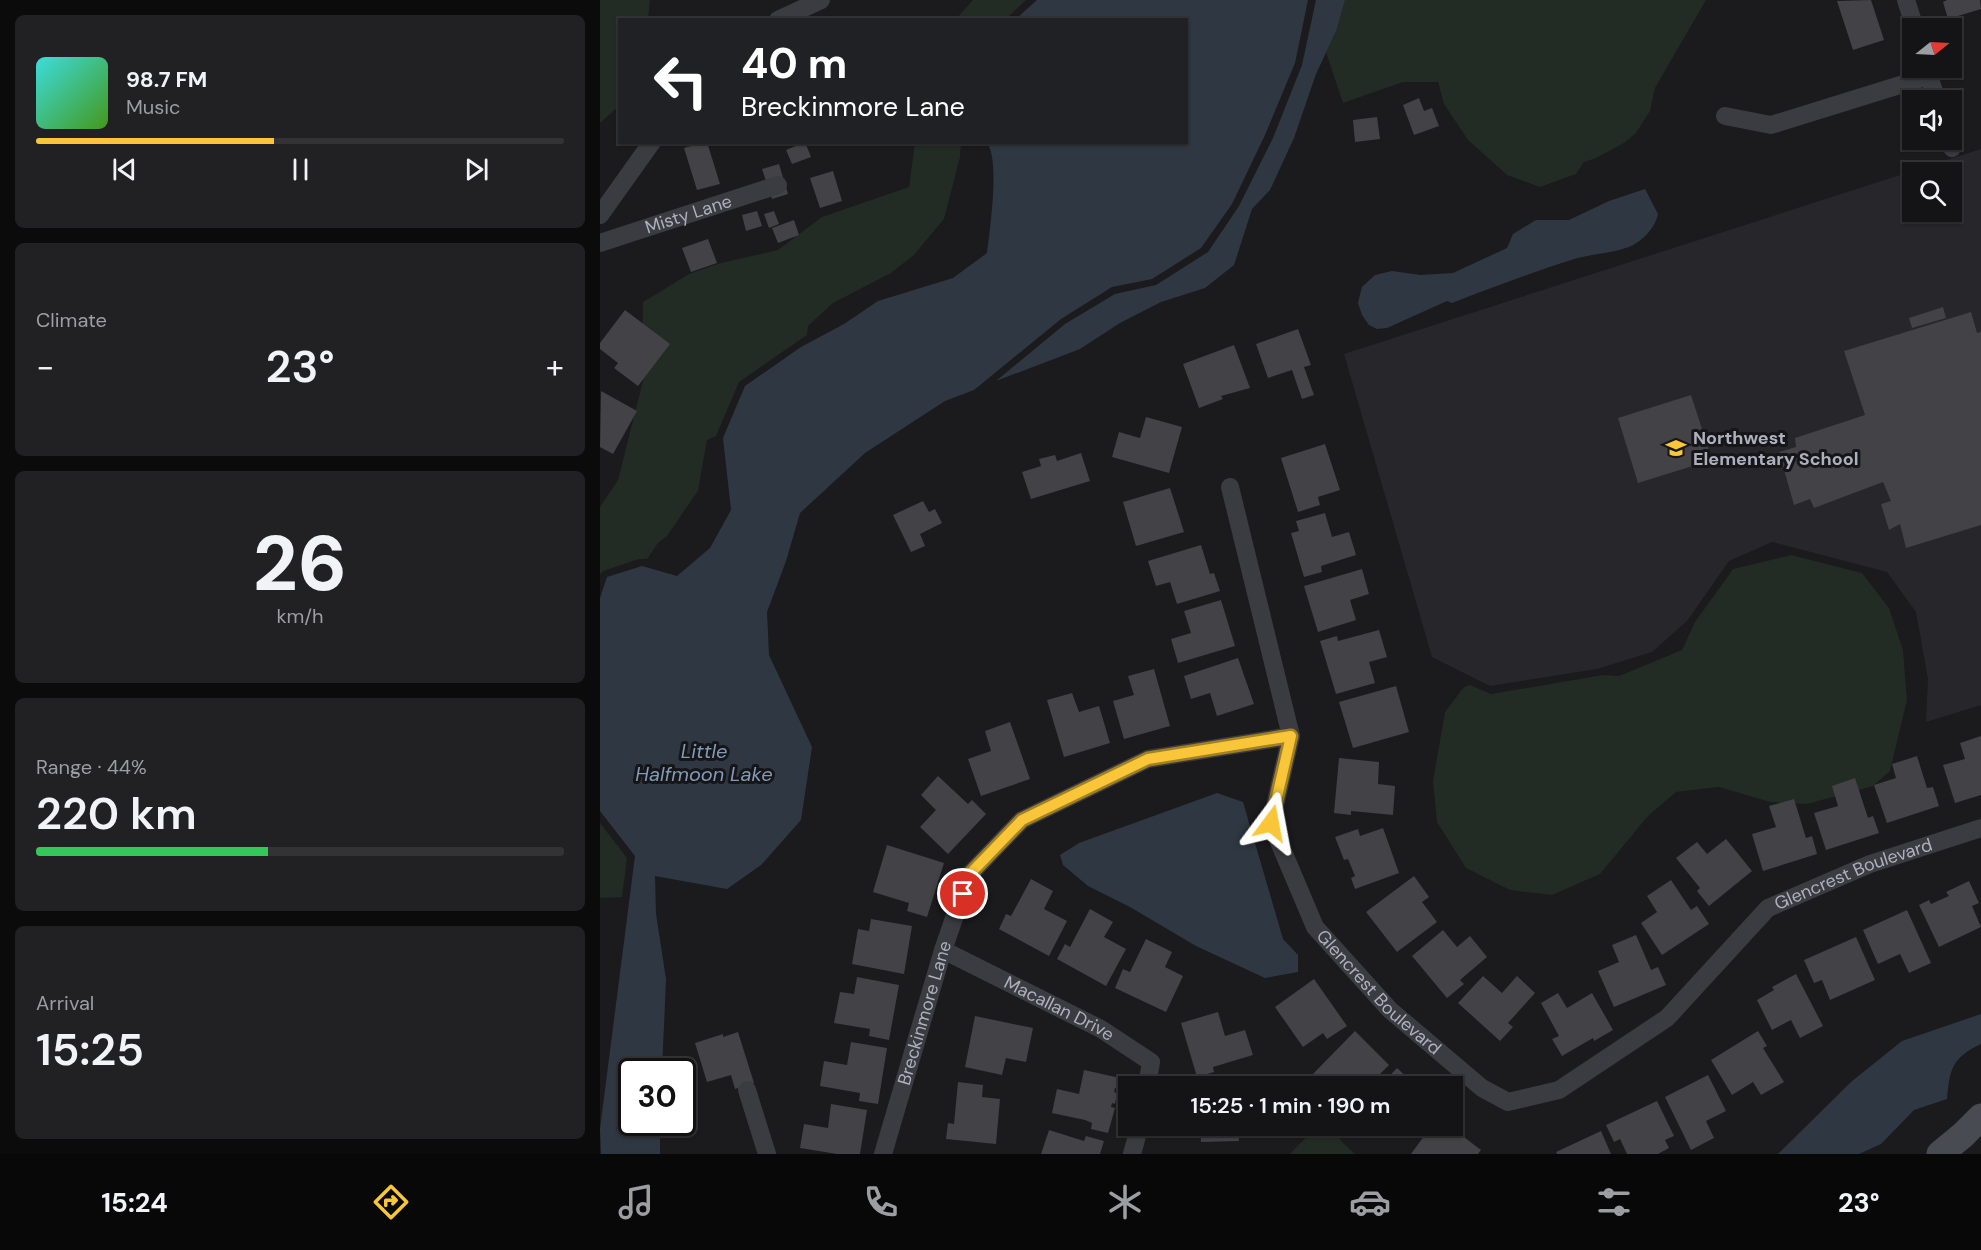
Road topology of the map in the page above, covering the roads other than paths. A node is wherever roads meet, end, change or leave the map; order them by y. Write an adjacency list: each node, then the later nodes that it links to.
1 (821, 0): 3 (street)
2 (1906, 0): 4 (street)
3 (782, 18)
4 (1912, 18)
5 (1910, 78): 6 (street)
6 (1725, 116)
7 (651, 144): 9 (street)
8 (778, 185): 10 (street, Misty Lane)
9 (600, 215)
10 (600, 243)
11 (1230, 487): 12 (street, Glencrest Boulevard)
12 (1291, 736): 13 (street, Glencrest Boulevard); 14 (street, Breckinmore Lane)
13 (1981, 828)
14 (943, 950): 15 (street, Macallan Drive); 20 (street, Breckinmore Lane)
15 (1149, 1076)
16 (747, 1090): 19 (street)
17 (1981, 1117): 22 (street)
18 (1137, 1136): 21 (street)
19 (767, 1154)
20 (883, 1154)
21 (1132, 1154)
22 (1940, 1154)

